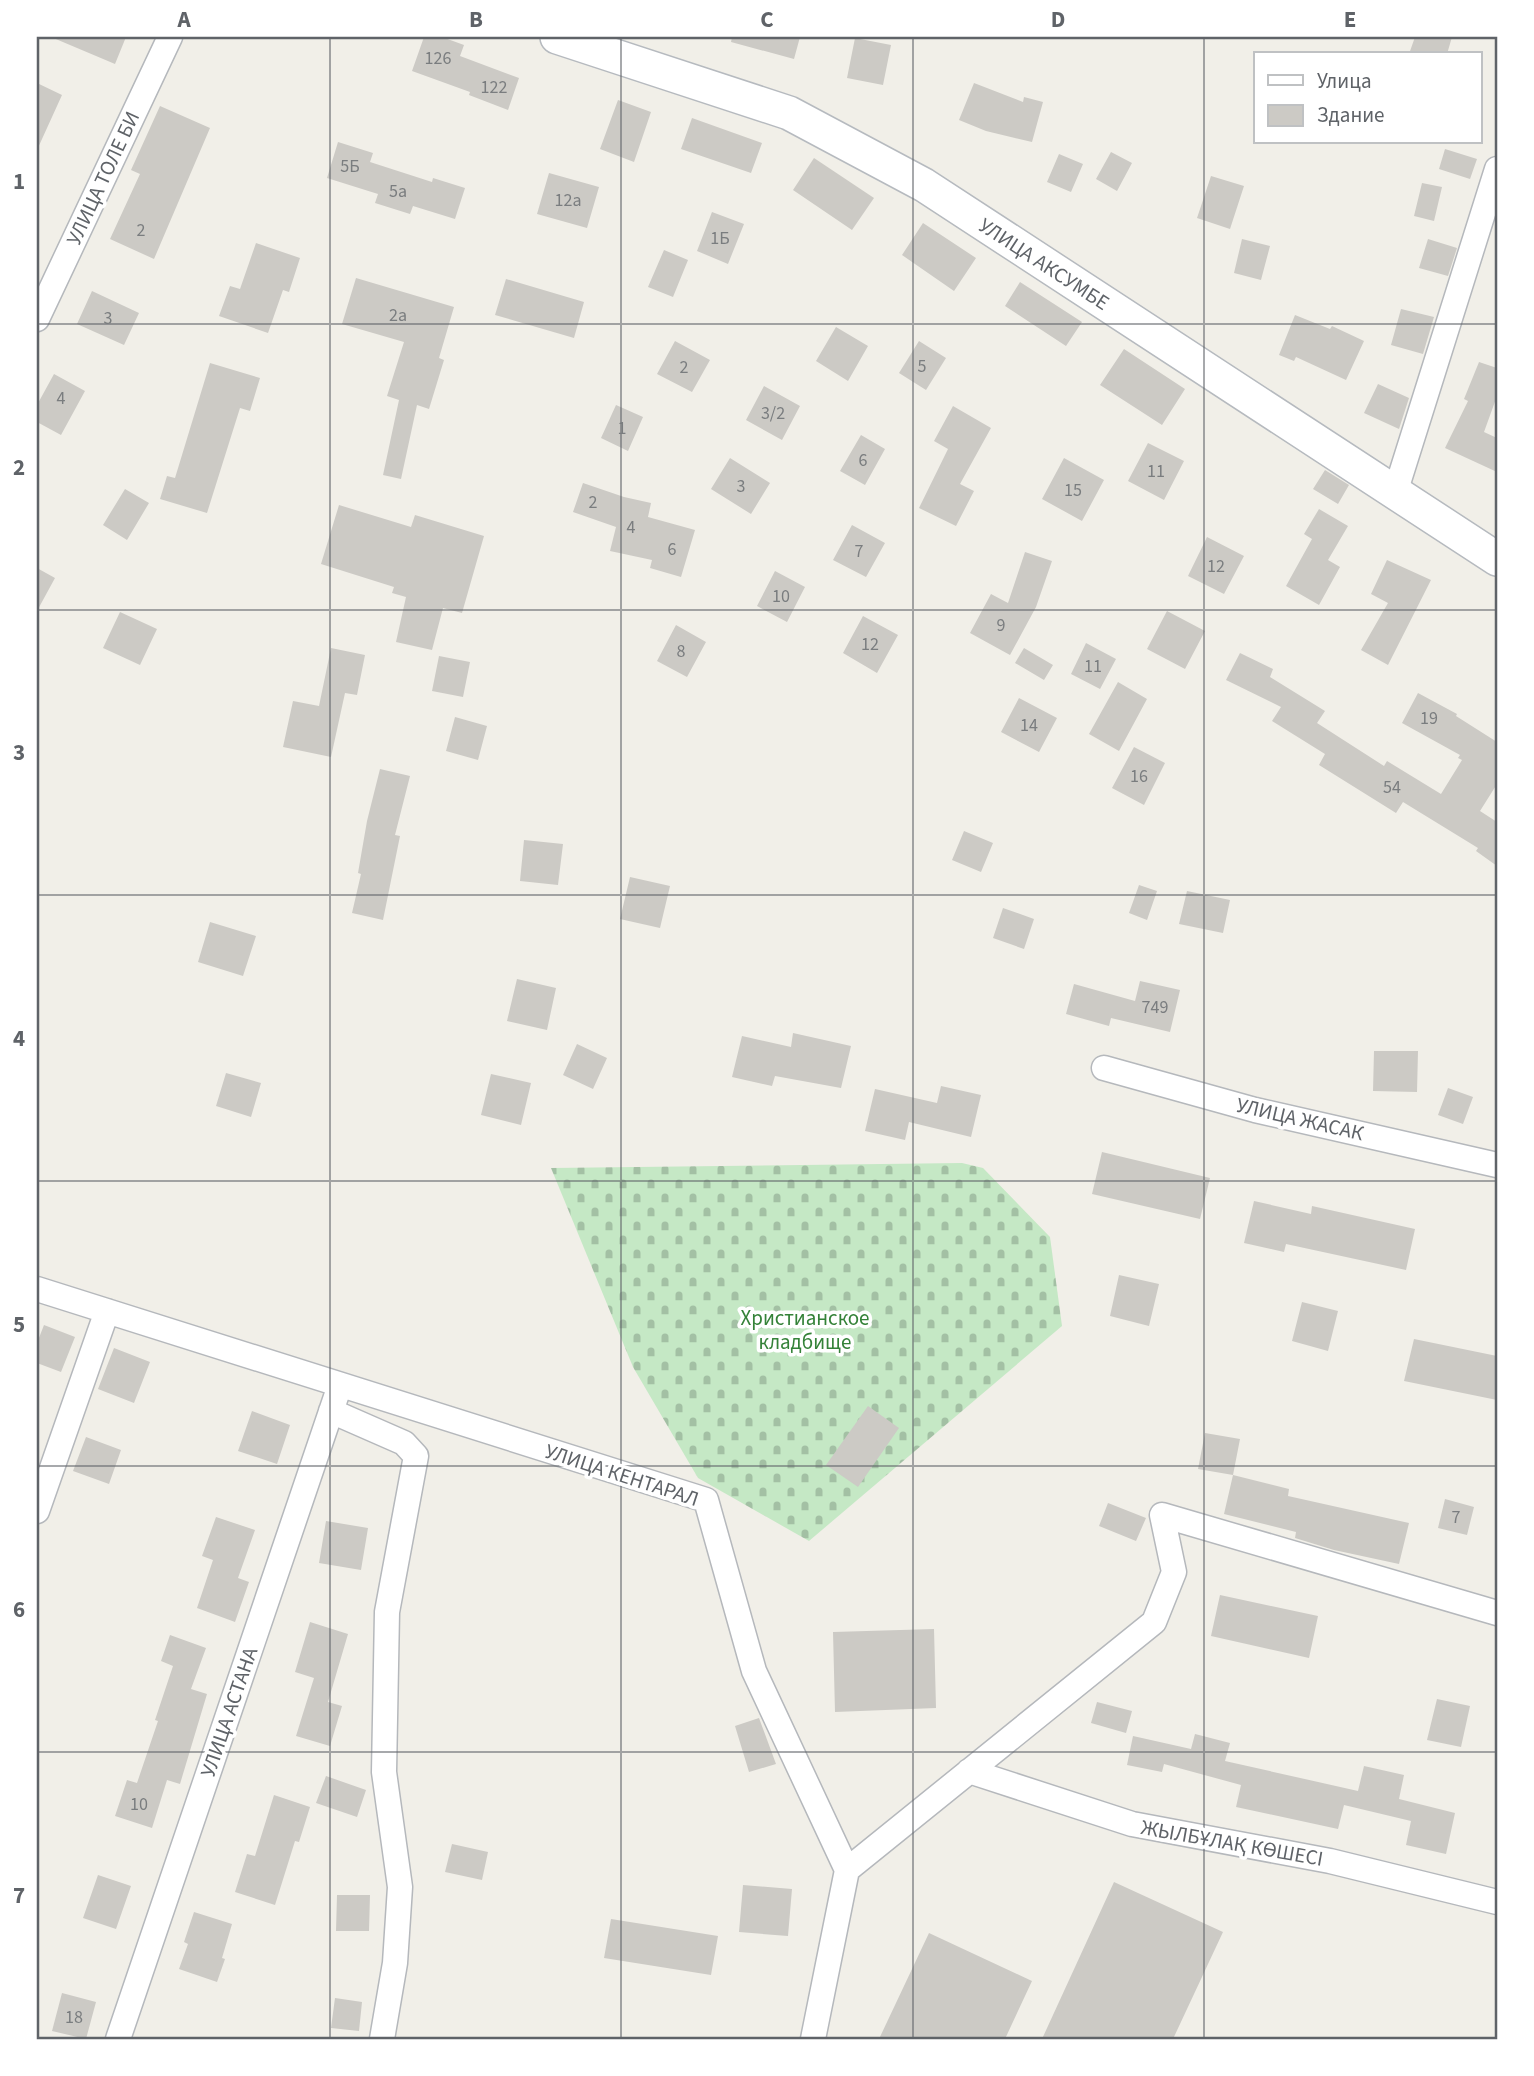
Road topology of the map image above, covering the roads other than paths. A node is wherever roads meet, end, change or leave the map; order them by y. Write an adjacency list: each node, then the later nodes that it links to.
1 (170, 37): 5 (street, УЛИЦА ТОЛЕ БИ)
2 (557, 37): 3 (main road, УЛИЦА АКСУМБЕ)
3 (623, 47): 6 (main road, УЛИЦА АКСУМБЕ)
4 (1497, 169): 6 (street)
5 (37, 319)
6 (1395, 493): 7 (main road, УЛИЦА АКСУМБЕ)
7 (1497, 559)
8 (1104, 1068): 9 (street, УЛИЦА ЖАСАК)
9 (1497, 1165)
10 (37, 1289): 11 (street, УЛИЦА КЕНТАРАЛ)
11 (107, 1311): 12 (street, УЛИЦА КЕНТАРАЛ); 14 (street)
12 (340, 1385): 13 (street, УЛИЦА АСТАНА); 17 (street, УЛИЦА КЕНТАРАЛ)
13 (331, 1411): 19 (street, УЛИЦА АСТАНА); 20 (street)
14 (37, 1511)
15 (1497, 1613): 16 (street)
16 (970, 1771): 17 (street); 18 (street, ЖЫЛБҰЛАҚ КӨШЕСІ)
17 (847, 1870): 21 (street)
18 (1497, 1902)
19 (118, 2039)
20 (382, 2039)
21 (813, 2039)

